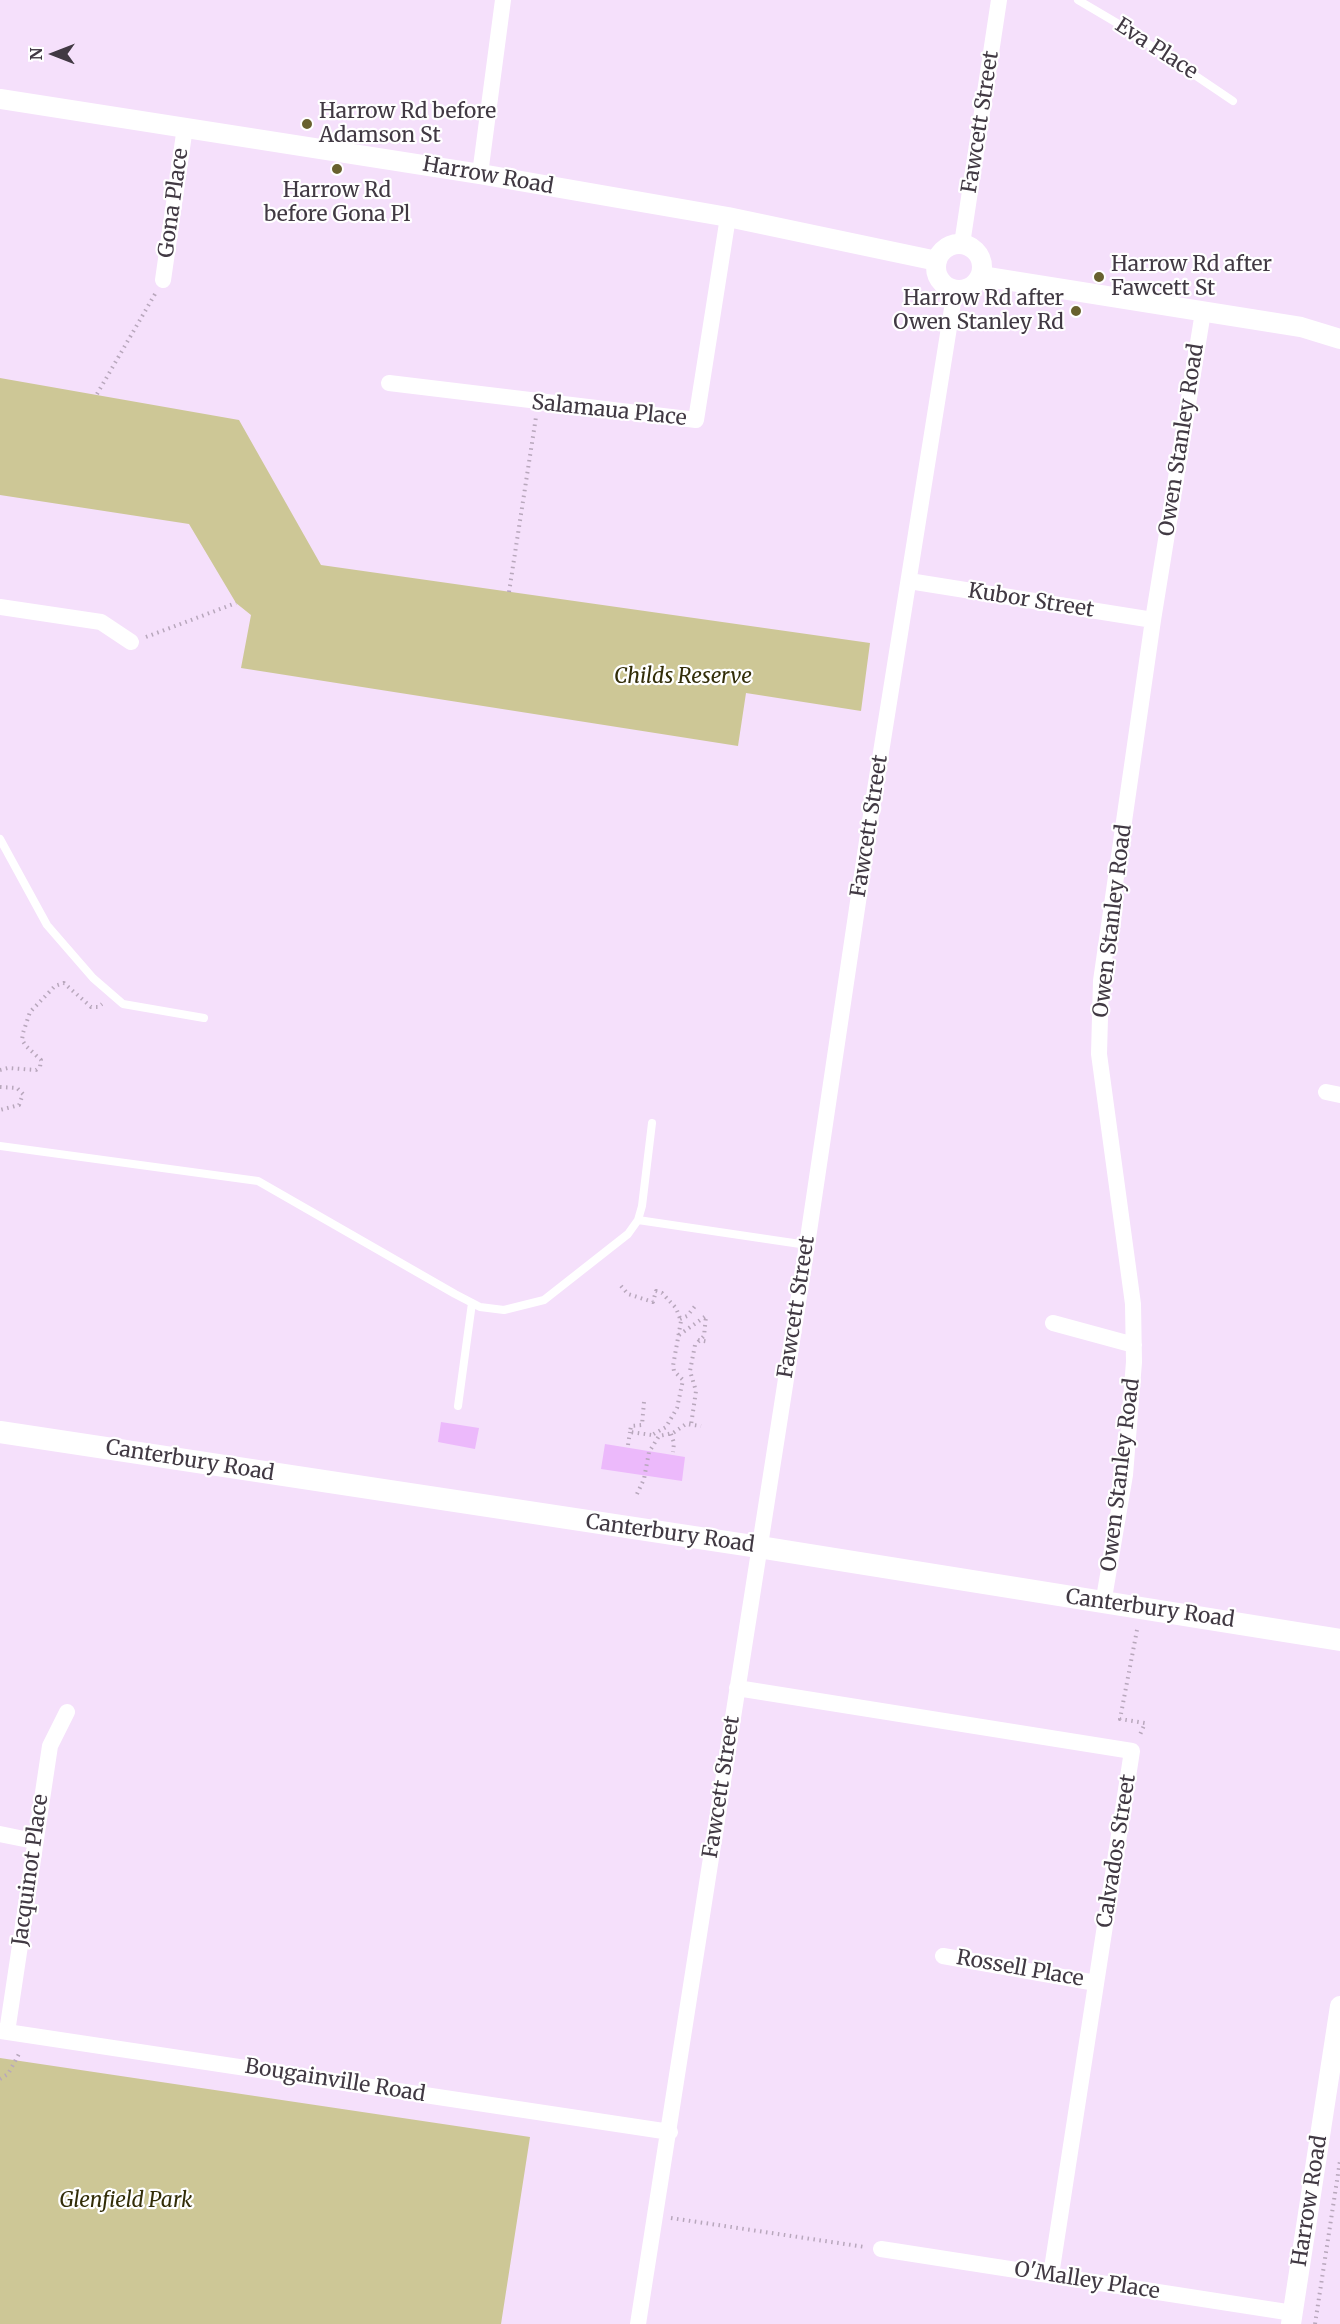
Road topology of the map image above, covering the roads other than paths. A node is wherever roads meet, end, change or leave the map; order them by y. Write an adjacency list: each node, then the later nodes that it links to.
1 (503, 0): 7 (street)
2 (999, 0): 9 (street, Fawcett Street)
3 (1078, 0): 5 (lane, Eva Place)
4 (0, 99): 6 (street, Harrow Road)
5 (1233, 100)
6 (185, 127): 7 (street, Harrow Road); 12 (street, Gona Place)
7 (480, 174): 8 (street, Harrow Road)
8 (728, 217): 10 (street, Harrow Road); 16 (street, Salamaua Place)
9 (962, 244): 10 (street); 11 (street)
10 (937, 261): 13 (street)
11 (981, 276): 13 (street); 14 (street)
12 (163, 280)
13 (955, 290): 17 (street, Fawcett Street)
14 (1203, 312): 15 (street); 19 (street, Owen Stanley Road)
15 (1340, 339)
16 (389, 383)
17 (909, 581): 19 (street, Kubor Street); 26 (street, Fawcett Street)
18 (0, 608): 20 (street)
19 (1153, 620): 29 (street, Owen Stanley Road)
20 (131, 642)
21 (0, 839): 22 (lane)
22 (204, 1018)
23 (652, 1123): 25 (lane)
24 (0, 1146): 27 (lane)
25 (638, 1220): 26 (lane); 27 (lane)
26 (807, 1245): 32 (street, Fawcett Street)
27 (472, 1302): 30 (lane)
28 (1053, 1323): 29 (street)
29 (1134, 1344): 33 (street, Owen Stanley Road)
30 (458, 1406)
31 (0, 1432): 32 (main road, Canterbury Road)
32 (759, 1547): 33 (main road, Canterbury Road); 35 (street, Fawcett Street)
33 (1103, 1604): 34 (main road, Canterbury Road)
34 (1340, 1640)
35 (737, 1688): 40 (street, Calvados Street); 43 (street, Fawcett Street)
36 (67, 1712): 38 (street, Jacquinot Place)
37 (0, 1833): 38 (street)
38 (34, 1841): 42 (street, Jacquinot Place)
39 (943, 1956): 40 (street, Rossell Place)
40 (1096, 1983): 45 (street, Calvados Street)
41 (1340, 2006): 46 (street, Harrow Road)
42 (4, 2032): 43 (street, Bougainville Road)
43 (670, 2132): 47 (street, Fawcett Street)
44 (881, 2249): 45 (street, O'Malley Place)
45 (1051, 2275): 46 (street, O'Malley Place)
46 (1292, 2319)
47 (638, 2324)

